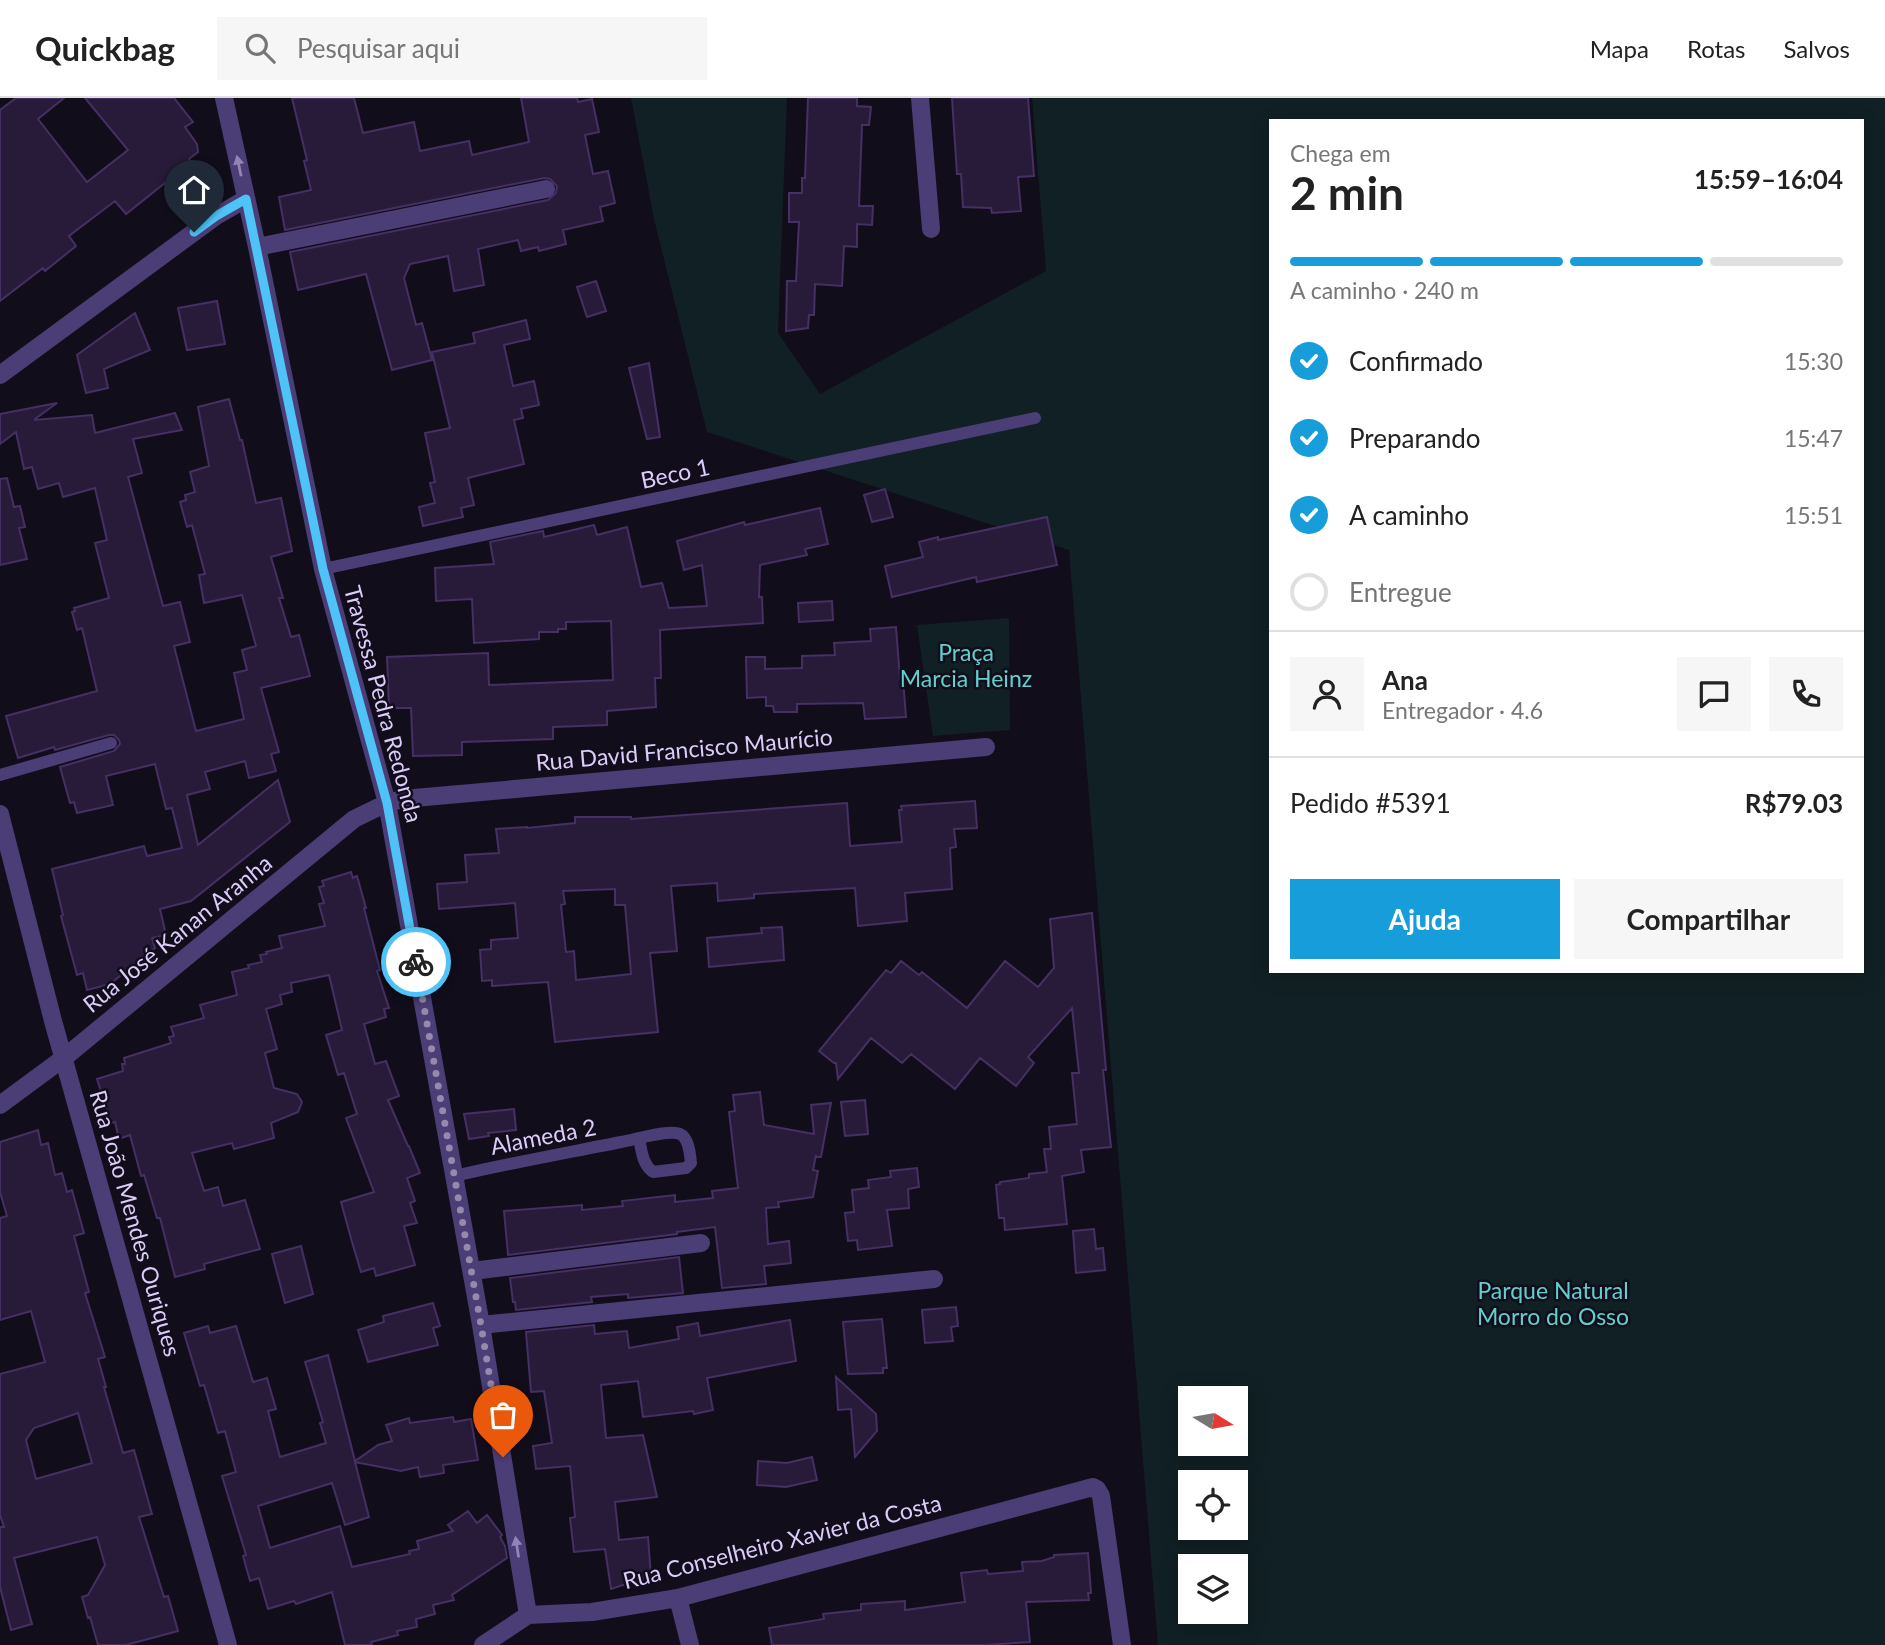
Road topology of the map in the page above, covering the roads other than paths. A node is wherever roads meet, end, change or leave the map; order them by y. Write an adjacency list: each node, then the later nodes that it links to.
1 (224, 98): 4 (street, Travessa Pedra Redonda, one-way to 1)
2 (920, 98): 5 (street)
3 (546, 189): 6 (street)
4 (246, 199): 6 (street, Travessa Pedra Redonda); 7 (street)
5 (931, 229)
6 (257, 247): 9 (street, Travessa Pedra Redonda)
7 (0, 375)
8 (1035, 418): 9 (lane, Beco 1)
9 (323, 569): 13 (street, Travessa Pedra Redonda)
10 (110, 743): 12 (lane)
11 (986, 747): 13 (street, Rua David Francisco Maurício)
12 (0, 775)
13 (387, 803): 15 (street, Rua José Kanan Aranha); 18 (street, Travessa Pedra Redonda)
14 (0, 814): 15 (street, Rua João Mendes Ouriques)
15 (65, 1057): 16 (street, Rua José Kanan Aranha); 25 (street, Rua João Mendes Ouriques)
16 (0, 1105)
17 (639, 1139): 18 (lane, Alameda 2)
18 (455, 1176): 20 (street, Travessa Pedra Redonda)
19 (701, 1243): 20 (street)
20 (472, 1271): 22 (street, Travessa Pedra Redonda)
21 (934, 1279): 22 (street)
22 (481, 1325): 24 (street, Travessa Pedra Redonda, one-way to 22)
23 (678, 1598): 24 (street, Rua Conselheiro Xavier da Costa); 27 (street); 28 (street, Rua Conselheiro Xavier da Costa)
24 (528, 1615): 26 (street)
25 (228, 1645)
26 (483, 1645)
27 (690, 1645)
28 (1122, 1645)

